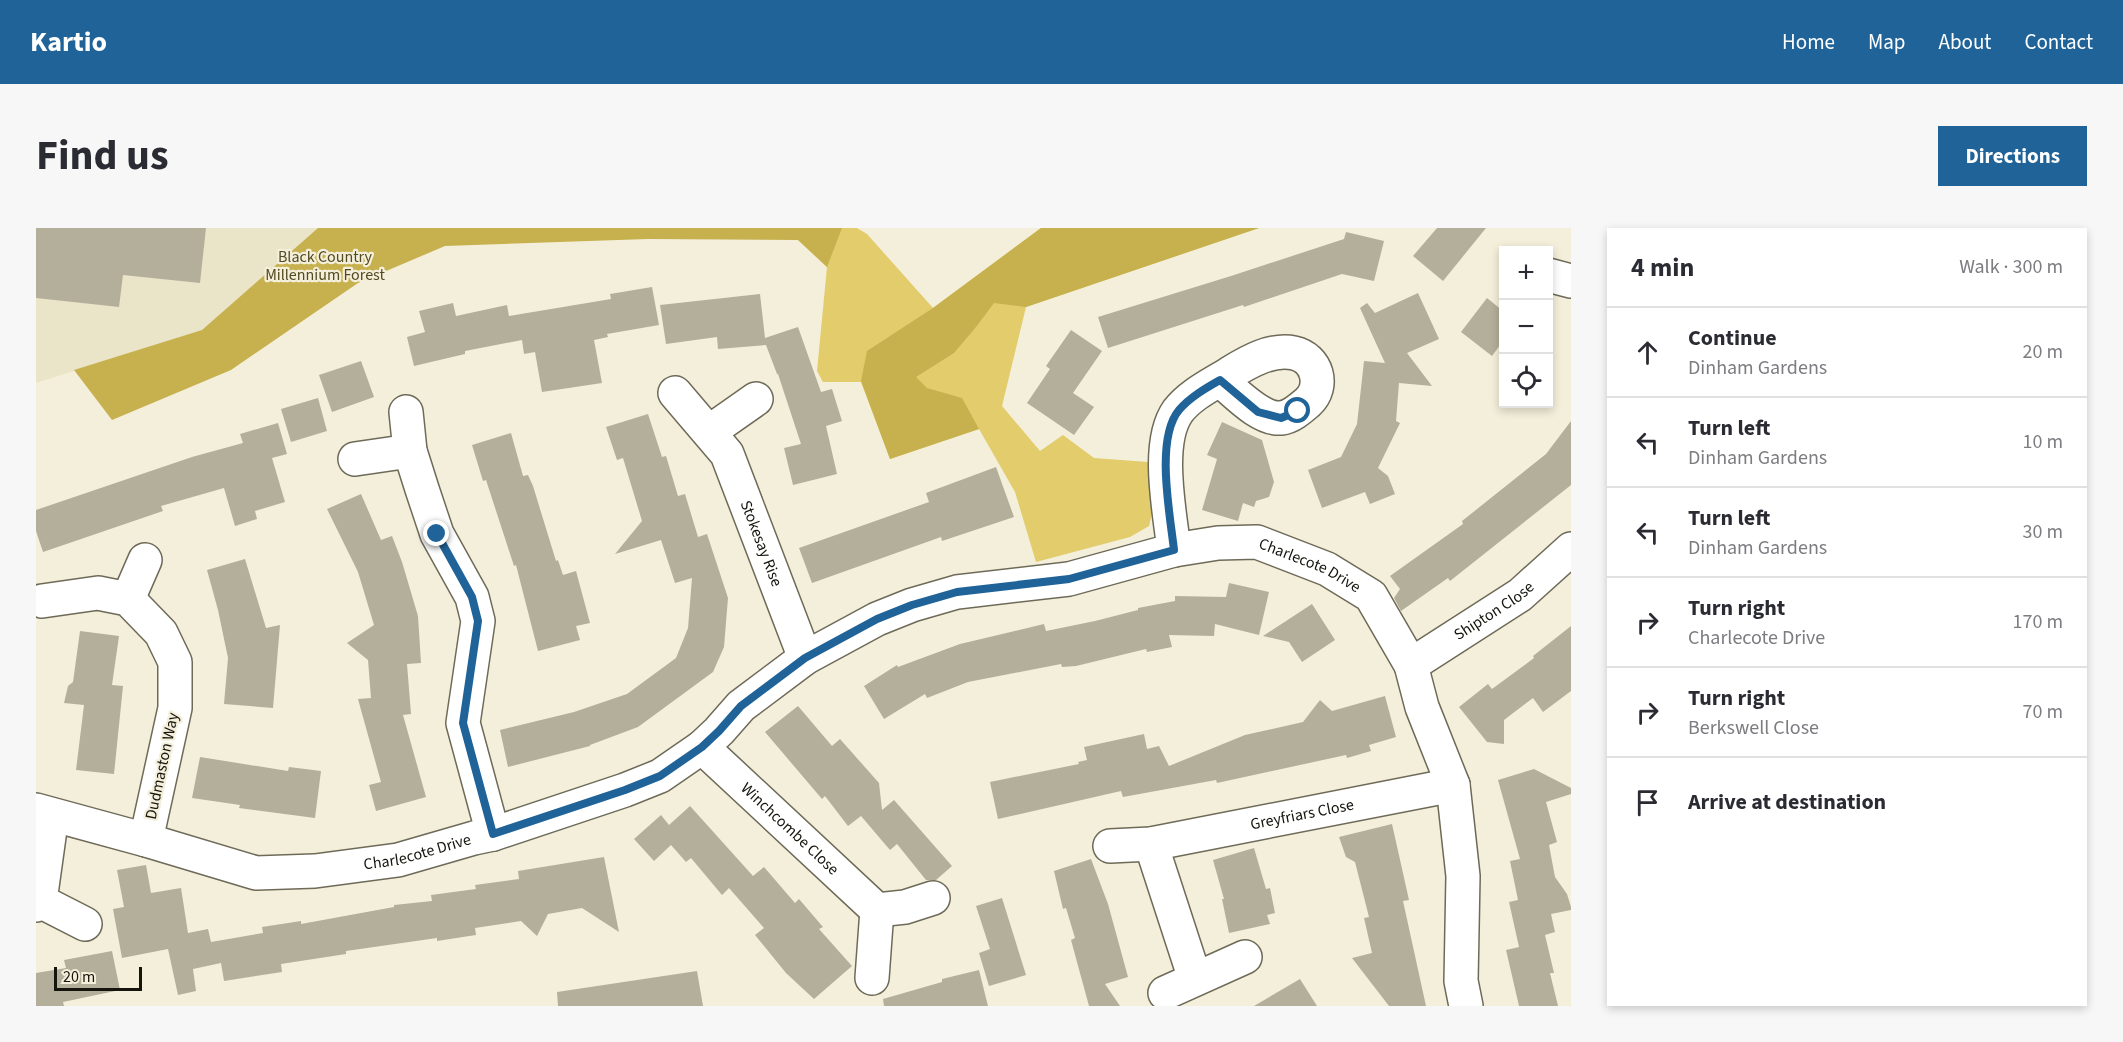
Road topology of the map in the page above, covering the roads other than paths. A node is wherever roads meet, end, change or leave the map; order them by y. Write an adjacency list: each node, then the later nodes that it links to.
1 (1553, 276): 2 (street)
2 (1571, 281)
3 (1220, 380): 11 (street)
4 (675, 393): 7 (street, Stokesay Rise)
5 (756, 399): 7 (street)
6 (406, 412): 8 (street)
7 (709, 432): 15 (street, Stokesay Rise)
8 (410, 451): 9 (street); 20 (street)
9 (355, 459)
10 (1571, 549): 16 (street, Shipton Close)
11 (1174, 550): 15 (street, Charlecote Drive); 16 (street, Charlecote Drive)
12 (145, 561): 13 (street)
13 (128, 599): 14 (street); 21 (street, Dudmaston Way)
14 (42, 601)
15 (805, 658): 17 (street, Charlecote Drive)
16 (1411, 665): 18 (street, Charlecote Drive)
17 (702, 747): 20 (street, Charlecote Drive); 26 (street, Winchcombe Close)
18 (1453, 785): 22 (street, Greyfriars Close); 32 (street, Charlecote Drive)
19 (44, 813): 21 (street, Charlecote Drive); 25 (street)
20 (493, 834): 21 (street, Charlecote Drive)
21 (146, 840)
22 (1150, 844): 23 (street, Greyfriars Close); 30 (street)
23 (1110, 846)
24 (933, 898): 26 (street)
25 (38, 903): 27 (street)
26 (877, 910): 29 (street)
27 (85, 924)
28 (1245, 957): 30 (street)
29 (872, 978)
30 (1195, 979): 31 (street)
31 (1165, 993)
32 (1466, 1006)

